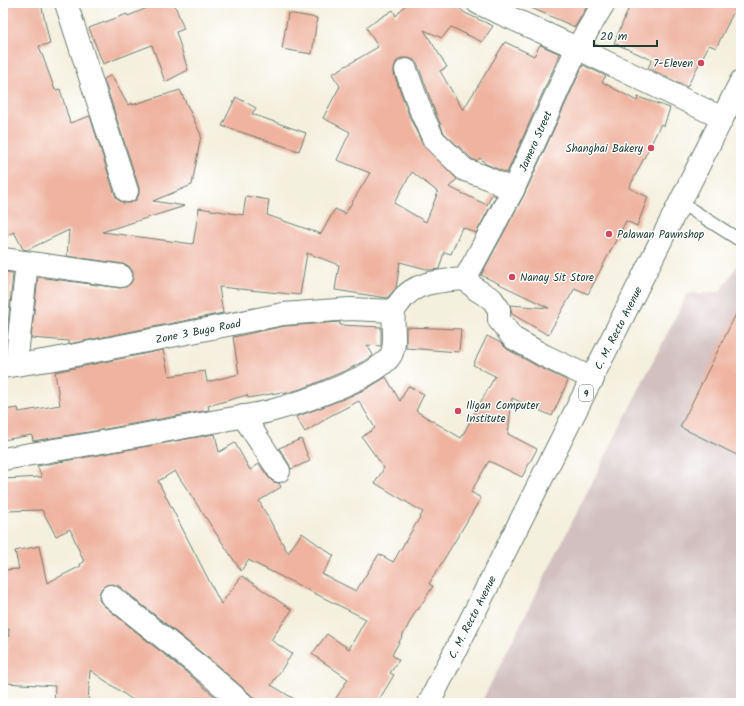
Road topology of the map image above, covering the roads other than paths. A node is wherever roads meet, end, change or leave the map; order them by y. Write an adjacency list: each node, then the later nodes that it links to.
1 (66, 3): 9 (main road)
2 (478, 3): 4 (main road)
3 (604, 3): 4 (main road, Jamero Street)
4 (577, 48): 7 (main road); 8 (main road, Jamero Street)
5 (406, 70): 8 (main road)
6 (741, 81): 7 (main road, C. M. Recto Avenue / 9)
7 (722, 118): 10 (main road, C. M. Recto Avenue / 9)
8 (513, 190): 15 (main road, Jamero Street)
9 (127, 191)
10 (681, 203): 11 (lane); 18 (main road, C. M. Recto Avenue / 9)
11 (741, 241)
12 (3, 259): 13 (main road)
13 (27, 263): 14 (main road); 17 (main road)
14 (121, 276)
15 (466, 279): 16 (main road); 18 (main road)
16 (394, 311): 17 (main road, Zone 3 Bugo Road); 19 (main road)
17 (9, 366)
18 (593, 379): 24 (main road, C. M. Recto Avenue / 9)
19 (243, 416): 20 (main road); 21 (main road)
20 (3, 459)
21 (279, 471)
22 (111, 596): 23 (main road)
23 (242, 703)
24 (429, 703)

